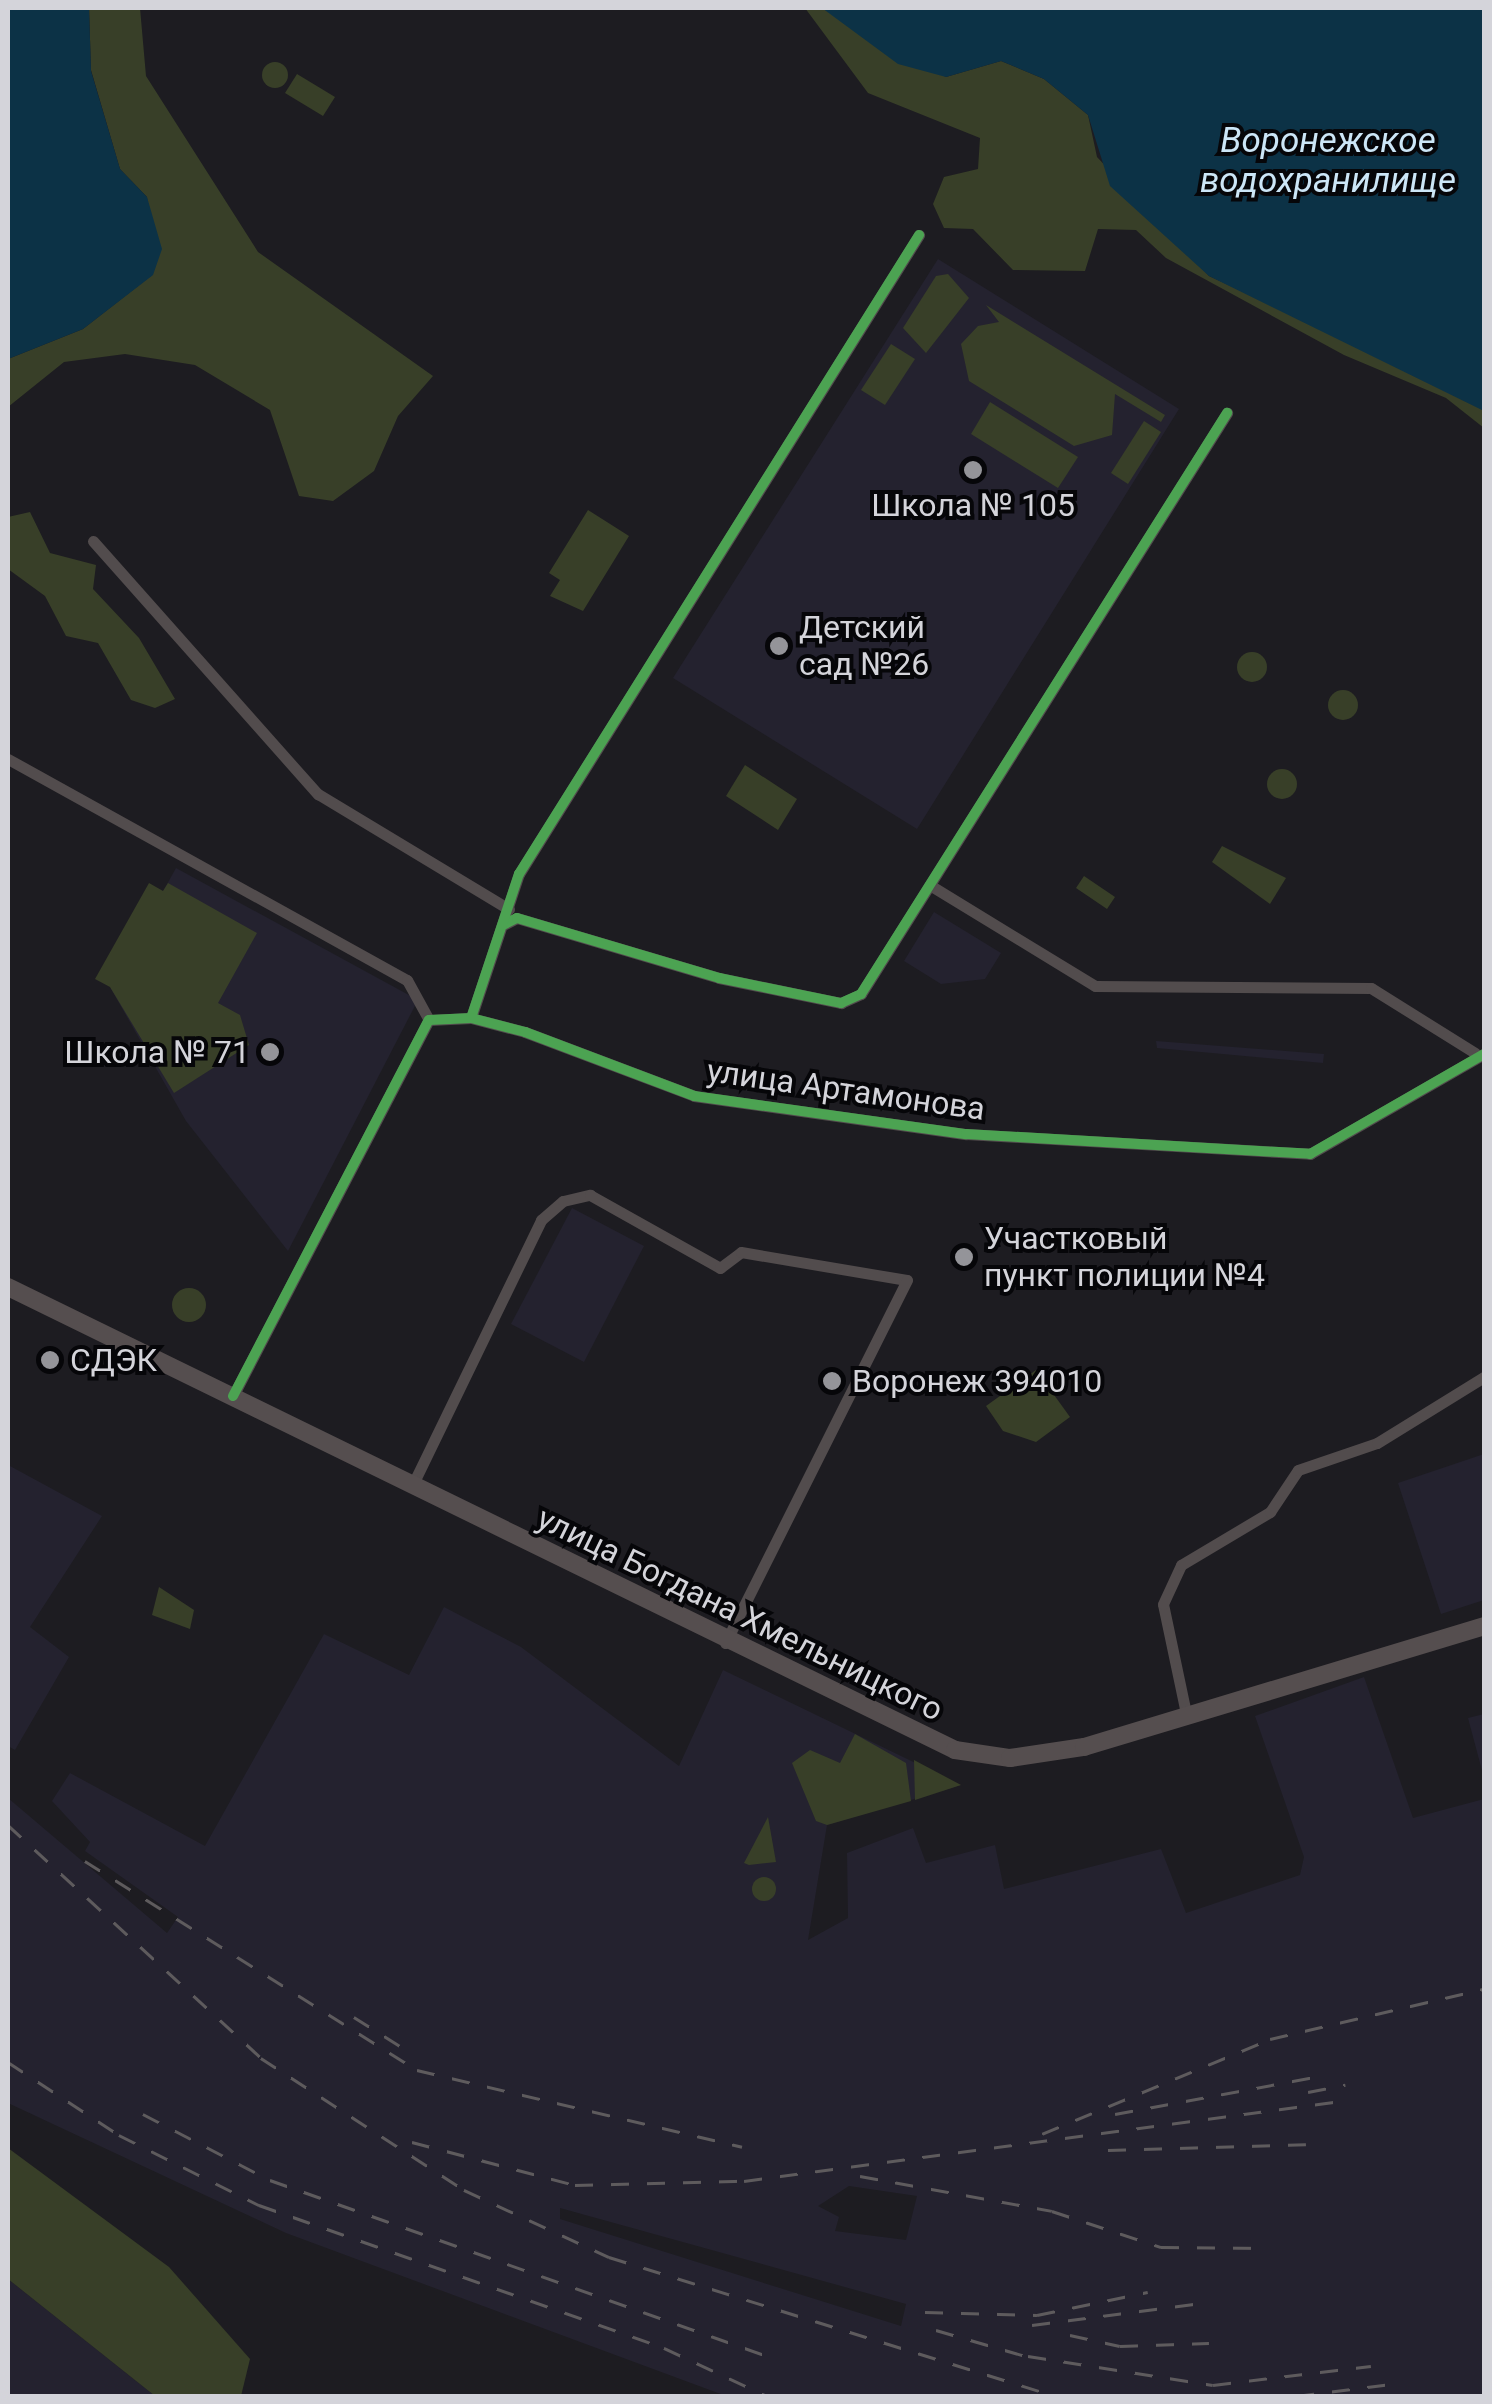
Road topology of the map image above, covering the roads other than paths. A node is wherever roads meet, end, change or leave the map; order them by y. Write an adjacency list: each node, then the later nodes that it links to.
1 (919, 235): 6 (street)
2 (1227, 413): 5 (street)
3 (92, 541): 6 (street)
4 (8, 759): 9 (street)
5 (933, 887): 7 (street); 10 (street)
6 (509, 909): 7 (street)
7 (504, 924): 8 (street)
8 (472, 1018): 9 (street, улица Артамонова); 10 (street, улица Артамонова)
9 (429, 1020): 13 (street)
10 (1480, 1054)
11 (8, 1287): 13 (main road, улица Богдана Хмельницкого)
12 (1484, 1376): 17 (street)
13 (233, 1396): 14 (main road, улица Богдана Хмельницкого)
14 (412, 1486): 16 (main road, улица Богдана Хмельницкого); 16 (street)
15 (1484, 1626): 17 (main road, улица Богдана Хмельницкого)
16 (725, 1642): 17 (main road, улица Богдана Хмельницкого)
17 (1187, 1720)

